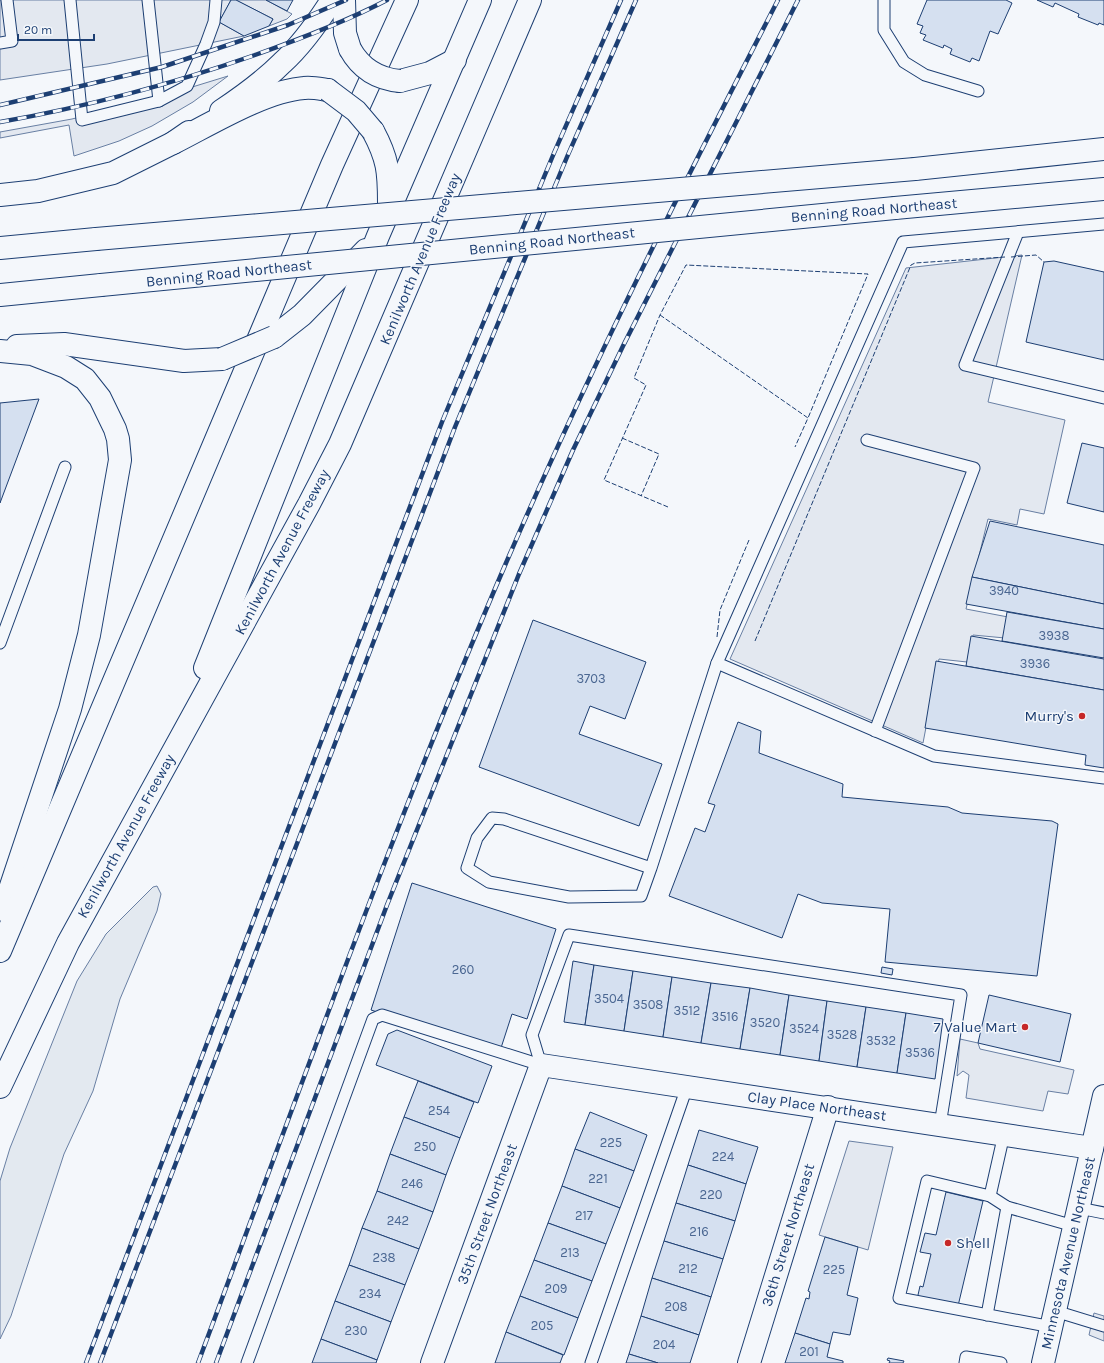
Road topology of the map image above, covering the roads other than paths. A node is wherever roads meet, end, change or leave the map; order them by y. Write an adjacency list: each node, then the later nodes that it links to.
1 (7, 0): 11 (lane)
2 (70, 0): 14 (lane)
3 (148, 0): 14 (lane)
4 (216, 0): 14 (lane)
5 (332, 0): 15 (main road)
6 (344, 0): 12 (main road, bridge)
7 (408, 0): 37 (main road)
8 (480, 0): 12 (main road)
9 (530, 0): 33 (main road, Kenilworth Avenue Freeway)
10 (884, 0): 13 (lane)
11 (0, 43)
12 (455, 60): 19 (main road)
13 (978, 91)
14 (159, 101)
15 (172, 143): 18 (main road); 19 (main road, bridge)
16 (1104, 149): 23 (main road, bridge)
17 (1104, 189): 24 (main road, Benning Road Northeast, bridge)
18 (0, 195)
19 (389, 210): 22 (main road)
20 (1104, 224): 21 (lane)
21 (1018, 232): 27 (lane); 31 (lane)
22 (378, 236): 25 (main road, bridge); 33 (main road)
23 (0, 248)
24 (0, 295)
25 (0, 348)
26 (0, 351): 36 (main road)
27 (1104, 398)
28 (867, 440): 32 (lane)
29 (65, 467): 30 (lane)
30 (0, 643)
31 (717, 663): 32 (lane); 35 (lane)
32 (875, 731): 34 (lane)
33 (162, 771): 39 (main road, Kenilworth Avenue Freeway)
34 (1104, 778)
35 (651, 868): 35 (lane)
36 (0, 919)
37 (0, 951)
38 (541, 1065): 40 (main road, Clay Place Northeast); 43 (lane); 53 (lane); 54 (main road, 35th Street Northeast)
39 (0, 1087)
40 (687, 1087): 42 (main road, Clay Place Northeast); 55 (lane)
41 (1104, 1096): 45 (main road, Minnesota Avenue Northeast)
42 (828, 1107): 43 (main road, Clay Place Northeast); 56 (main road, 36th Street Northeast)
43 (940, 1125): 44 (main road, Clay Place Northeast)
44 (1004, 1134): 45 (main road, Clay Place Northeast); 46 (lane)
45 (1092, 1148): 49 (main road, Minnesota Avenue Northeast)
46 (990, 1196): 47 (lane); 50 (lane)
47 (1008, 1207): 49 (lane); 50 (lane)
48 (1104, 1213): 49 (lane)
49 (1077, 1217): 51 (main road, Minnesota Avenue Northeast)
50 (987, 1315): 51 (lane)
51 (1053, 1319): 52 (lane); 59 (main road, Minnesota Avenue Northeast)
52 (1104, 1326)
53 (247, 1363)
54 (432, 1363)
55 (591, 1363)
56 (748, 1363)
57 (965, 1363): 58 (lane)
58 (1001, 1363)
59 (1043, 1363)

